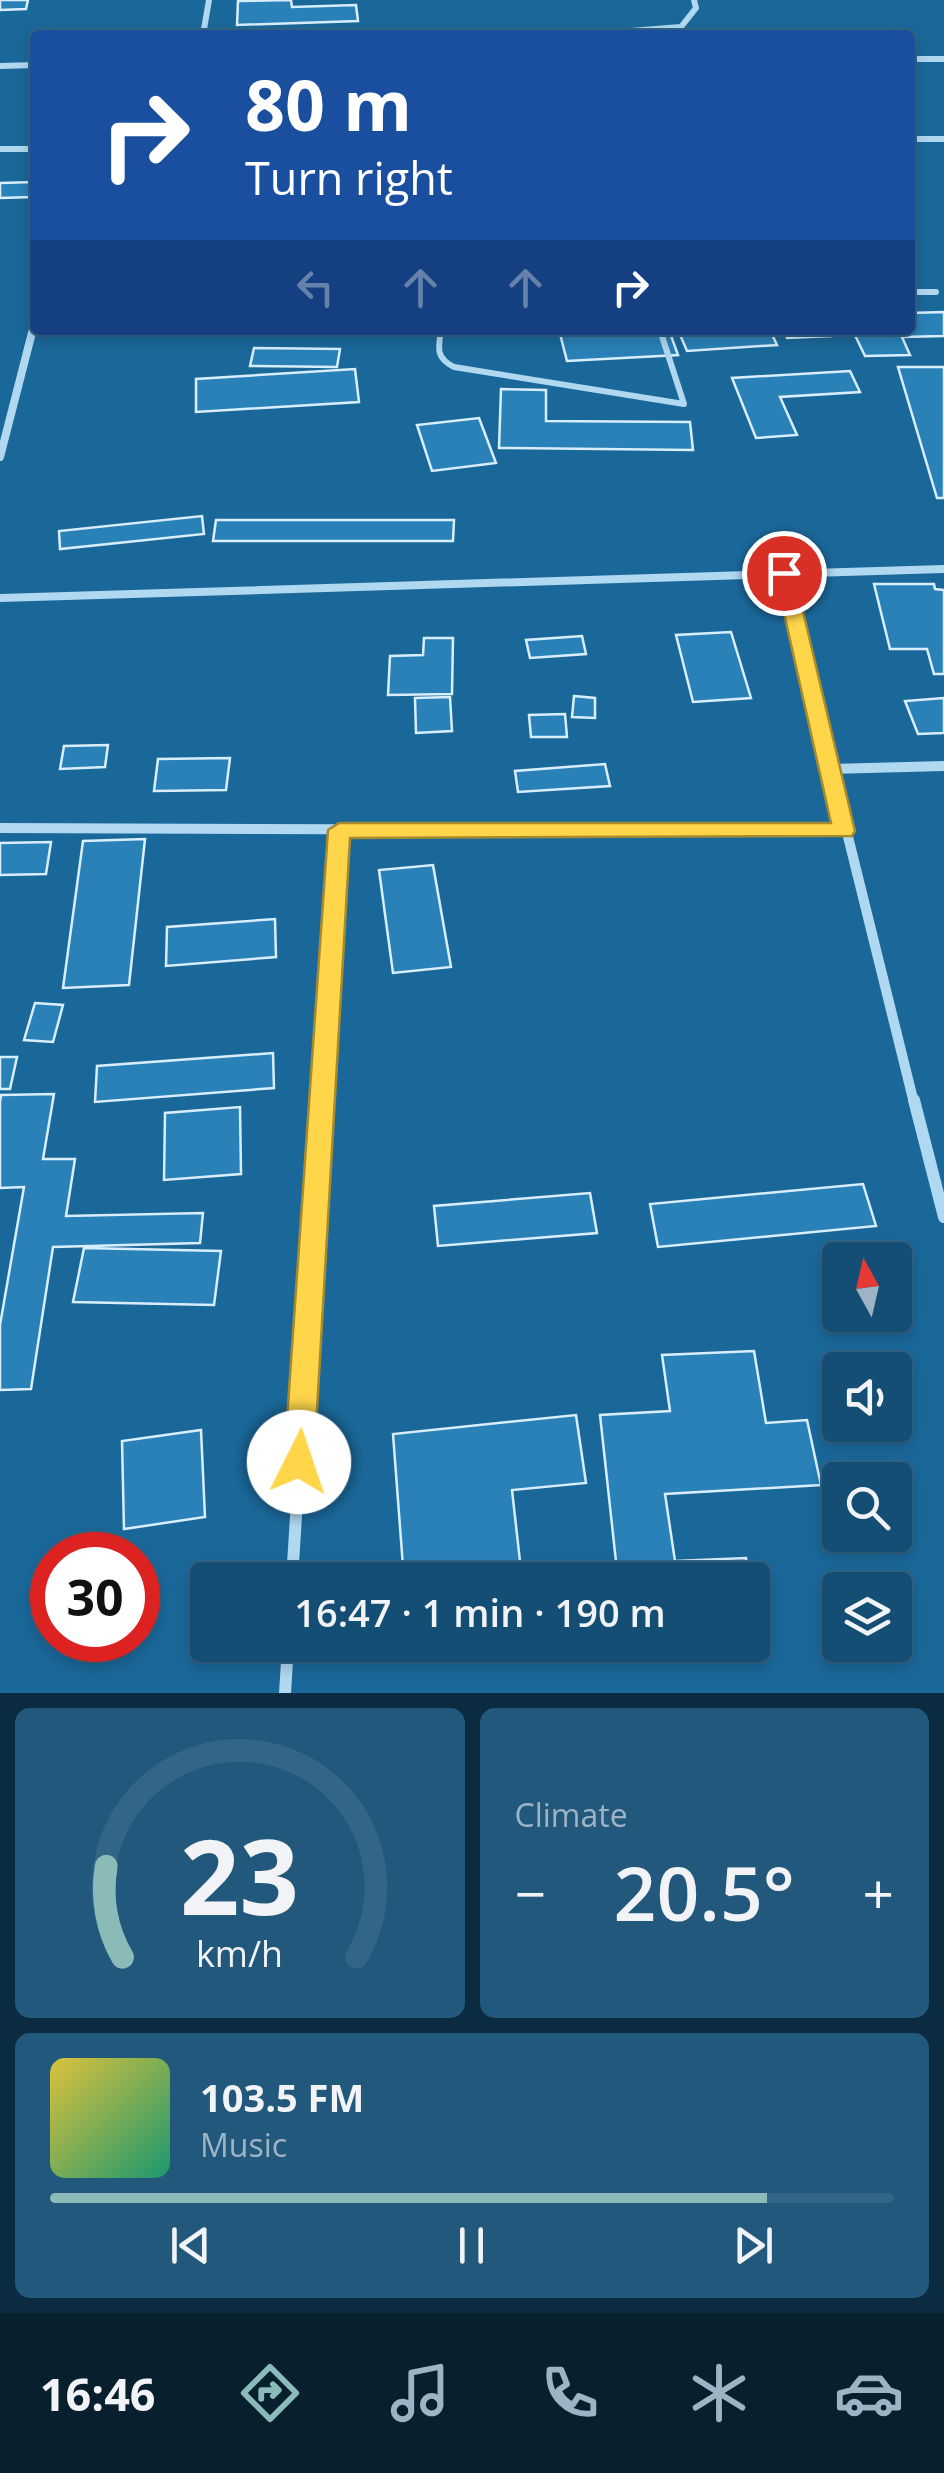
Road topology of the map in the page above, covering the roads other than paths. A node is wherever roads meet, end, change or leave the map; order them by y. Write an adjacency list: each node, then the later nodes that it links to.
1 (209, 0): 3 (street)
2 (694, 0): 4 (street)
3 (204, 30)
4 (636, 30)
5 (944, 58): 6 (street)
6 (915, 59)
7 (30, 65): 8 (street)
8 (0, 66)
9 (915, 139): 10 (street)
10 (944, 139)
11 (30, 149): 12 (street)
12 (0, 150)
13 (915, 292): 14 (lane)
14 (936, 292)
15 (32, 335): 18 (street)
16 (440, 335): 17 (lane)
17 (662, 335)
18 (0, 457)
19 (944, 568): 20 (street)
20 (784, 573): 21 (street); 23 (street)
21 (0, 598)
22 (944, 766): 23 (street)
23 (830, 770): 26 (street)
24 (0, 828): 25 (street)
25 (339, 830): 26 (street); 28 (street)
26 (844, 831): 27 (street)
27 (944, 1216)
28 (293, 1562)
29 (287, 1662): 30 (street)
30 (285, 1693)

